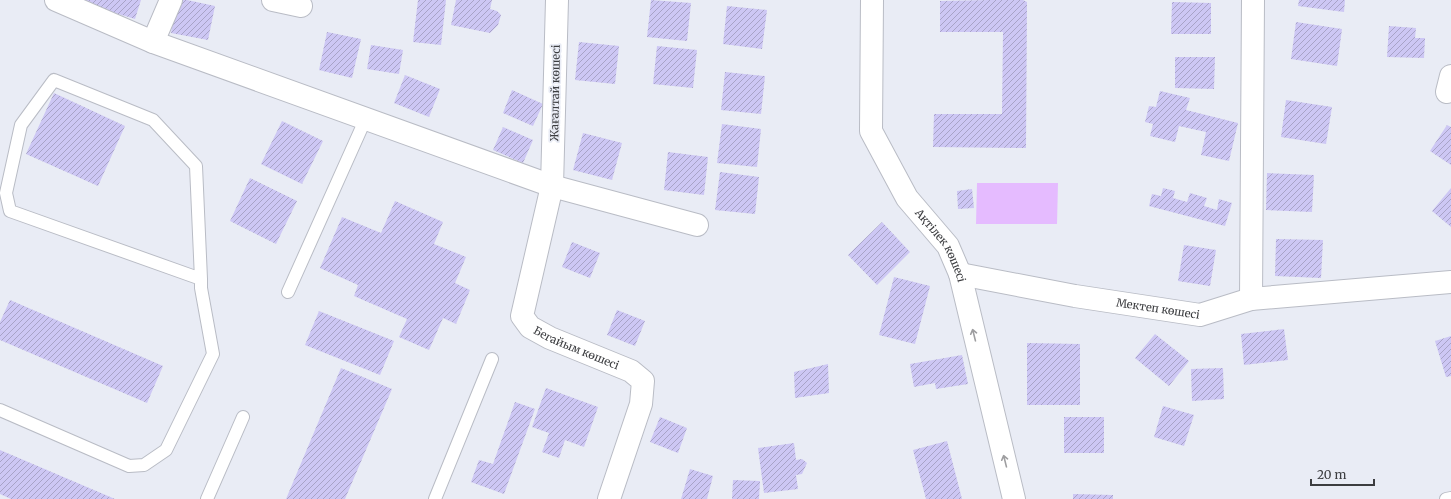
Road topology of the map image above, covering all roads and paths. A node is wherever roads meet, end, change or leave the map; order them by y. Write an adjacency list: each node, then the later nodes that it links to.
1 (56, 0): 8 (street)
2 (171, 0): 8 (street)
3 (273, 0): 7 (street)
4 (557, 0): 10 (street, Жағалтай көшесі)
5 (872, 0): 12 (street, Ақтілек көшесі)
6 (1253, 0): 16 (street)
7 (301, 6)
8 (153, 42): 9 (street)
9 (366, 118): 10 (street); 15 (lane)
10 (552, 186): 11 (street); 23 (street, Бегайым көшесі)
11 (697, 224)
12 (960, 274): 16 (street, Мектеп көшесі); 24 (street, Ақтілек көшесі, one-way to 12)
13 (201, 279): 13 (lane); 18 (lane)
14 (1451, 282): 16 (street, Мектеп көшесі)
15 (288, 292)
16 (1251, 298)
17 (492, 359): 22 (lane)
18 (0, 410)
19 (243, 417): 21 (lane)
20 (1451, 498): 25 (lane)
21 (207, 499)
22 (435, 499)
23 (610, 499)
24 (1014, 499)
25 (1446, 499)

